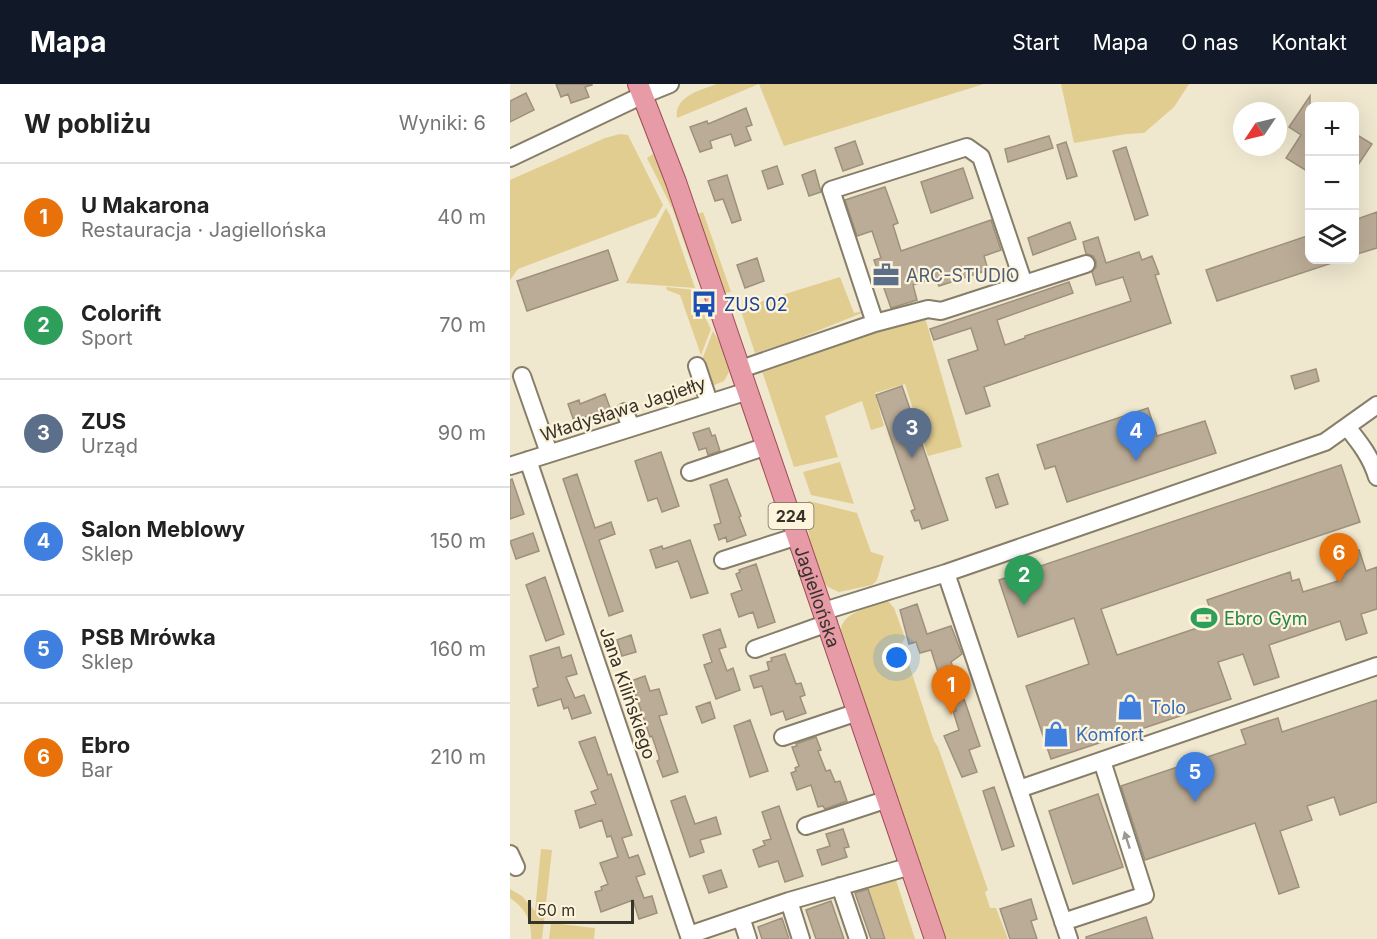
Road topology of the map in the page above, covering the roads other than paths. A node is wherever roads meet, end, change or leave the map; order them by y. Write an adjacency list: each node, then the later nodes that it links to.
1 (670, 84): 2 (street)
2 (640, 89): 3 (street); 8 (main road, Jagiellońska / 224)
3 (510, 158)
4 (1086, 264): 5 (street)
5 (1023, 285): 6 (street); 6 (street)
6 (875, 323): 8 (street)
7 (697, 366): 11 (street)
8 (741, 369): 10 (main road, Jagiellońska / 224)
9 (522, 376): 16 (street)
10 (748, 391): 11 (street, Władysława Jagiełły); 15 (main road, Jagiellońska / 224)
11 (709, 402): 16 (street, Władysława Jagiełły)
12 (1377, 405): 13 (street)
13 (1347, 427): 14 (street); 23 (street)
14 (1369, 442): 20 (street)
15 (767, 446): 19 (street); 21 (main road, Jagiellońska / 224)
16 (549, 453): 17 (street, Władysława Jagiełły)
17 (528, 460): 18 (street, Władysława Jagiełły); 38 (street, Jana Kilińskiego)
18 (510, 466)
19 (690, 472)
20 (1377, 477)
21 (798, 536): 22 (street); 24 (main road, Jagiellońska / 224)
22 (723, 560)
23 (946, 573): 24 (street); 30 (street)
24 (826, 617): 25 (street); 27 (main road, Jagiellońska / 224)
25 (755, 649)
26 (1377, 666): 29 (street)
27 (858, 712): 28 (street); 31 (main road, Jagiellońska / 224)
28 (783, 737)
29 (1102, 761): 30 (street); 37 (street, one-way to 29)
30 (1019, 789): 37 (street)
31 (888, 799): 32 (street); 33 (main road, Jagiellońska / 224)
32 (806, 826)
33 (911, 866): 34 (street); 42 (main road, Jagiellońska / 224)
34 (840, 886): 35 (street); 41 (street)
35 (789, 901): 36 (street); 40 (street)
36 (741, 917): 38 (street); 39 (street)
37 (1064, 922): 43 (street)
38 (689, 937)
39 (748, 939)
40 (801, 939)
41 (858, 939)
42 (935, 939)
43 (1069, 939)

